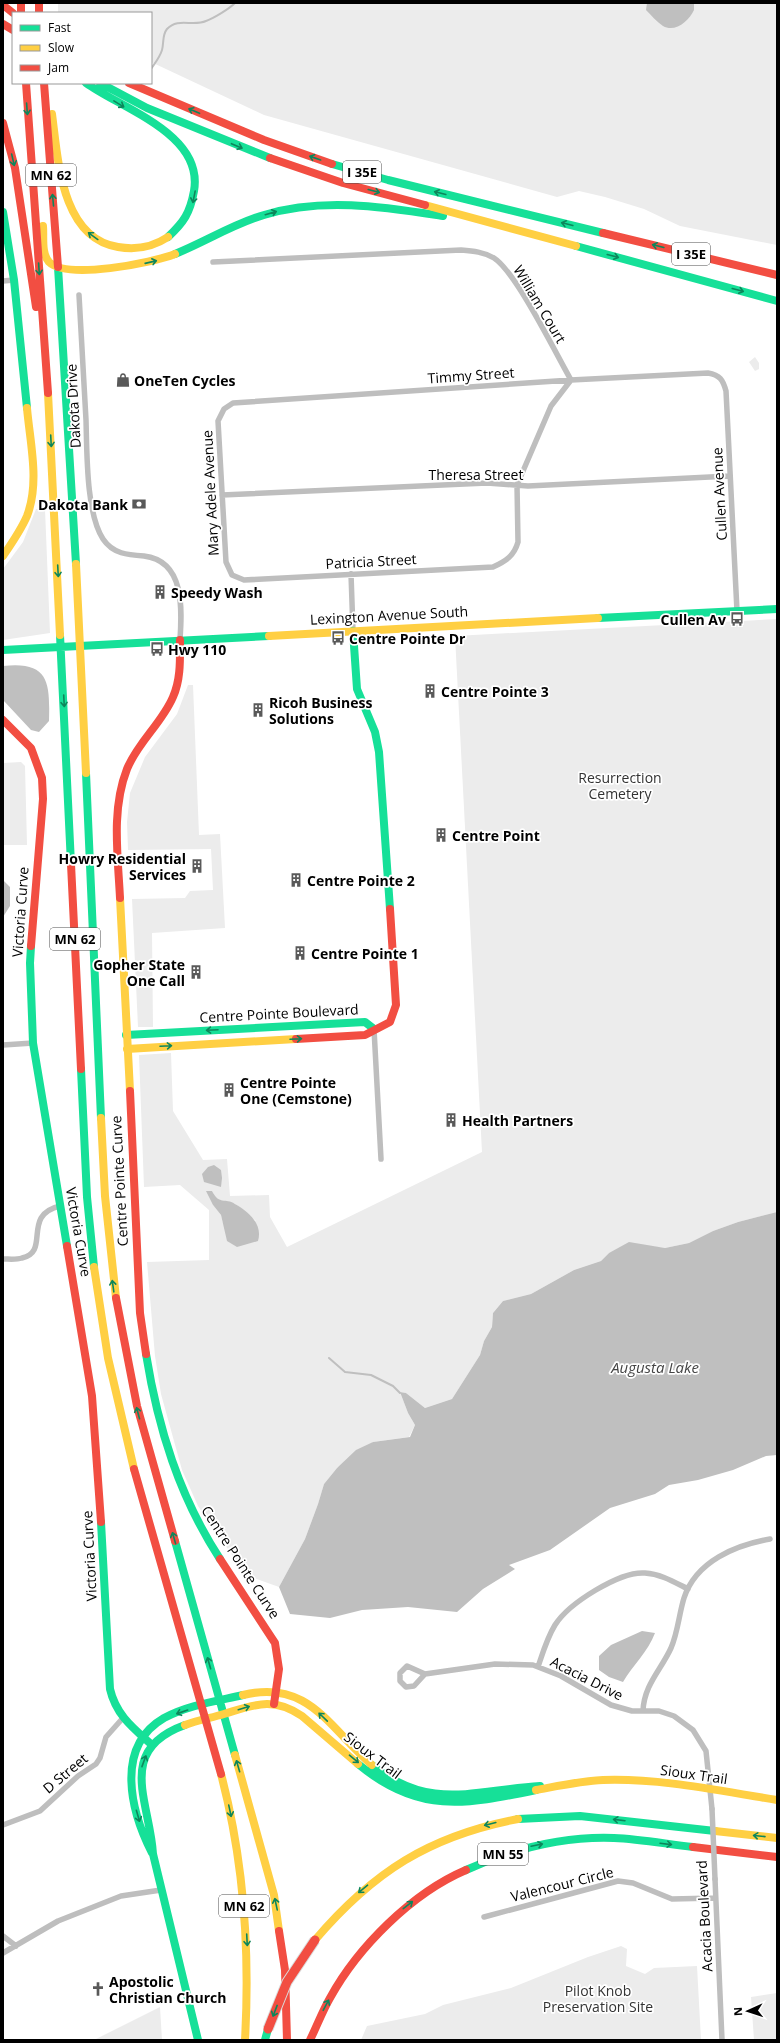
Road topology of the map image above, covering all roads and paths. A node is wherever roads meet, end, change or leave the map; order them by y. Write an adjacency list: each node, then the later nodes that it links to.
1 (3, 6): 2 (main road)
2 (12, 13)
3 (3, 24): 4 (main road)
4 (12, 29)
5 (26, 84): 12 (main road, MN 62, one-way to 12)
6 (44, 84): 16 (main road, MN 62, one-way to 6)
7 (48, 84): 8 (main road, one-way to 7)
8 (88, 84)
9 (102, 84): 14 (main road, I 35E, one-way to 14)
10 (131, 84): 17 (main road, I 35E, one-way to 10)
11 (3, 123): 25 (main road, one-way to 25)
12 (30, 147): 16 (main road); 25 (main road, MN 62, one-way to 25)
13 (3, 212): 18 (main road)
14 (494, 224): 16 (main road, one-way to 14); 21 (main road, I 35E, one-way to 21)
15 (213, 262): 23 (street, William Court)
16 (58, 267): 37 (main road, MN 62)
17 (777, 275)
18 (14, 280): 19 (street); 29 (main road)
19 (3, 281)
20 (79, 295): 35 (street, Dakota Drive)
21 (777, 301)
22 (720, 377): 23 (street, Timmy Street); 26 (street, Cullen Avenue)
23 (571, 380): 24 (street, Timmy Street); 27 (street)
24 (224, 409): 28 (street, Mary Adele Avenue)
25 (50, 415): 36 (main road, MN 62, one-way to 36)
26 (730, 476): 27 (street, Theresa Street); 33 (street, Cullen Avenue)
27 (517, 485): 28 (street, Theresa Street); 30 (street, Patricia Street)
28 (222, 496): 31 (street, Mary Adele Avenue)
29 (3, 556)
30 (351, 574): 31 (street, Patricia Street); 34 (street)
31 (232, 575)
32 (777, 609): 33 (main road, Lexington Avenue South)
33 (737, 611): 34 (main road, Lexington Avenue South)
34 (353, 631): 35 (main road, Lexington Avenue South); 40 (main road)
35 (180, 640): 37 (main road, Lexington Avenue South); 41 (main road, Centre Pointe Curve)
36 (61, 646): 37 (main road, Lexington Avenue South); 38 (main road, Lexington Avenue South); 55 (main road, MN 62, one-way to 55)
37 (79, 646): 53 (main road, MN 62, one-way to 37)
38 (3, 650)
39 (3, 720): 42 (main road, Victoria Curve)
40 (374, 1029): 41 (main road, Centre Pointe Boulevard, one-way to 41); 44 (main road, Centre Pointe Boulevard, one-way to 40); 45 (street)
41 (126, 1035): 44 (main road, Centre Pointe Curve)
42 (33, 1043): 43 (street); 46 (main road, Victoria Curve)
43 (3, 1045)
44 (127, 1049): 52 (main road, Centre Pointe Curve)
45 (381, 1159)
46 (60, 1206): 47 (street); 59 (main road, Victoria Curve)
47 (3, 1259)
48 (770, 1539): 49 (street)
49 (688, 1589): 50 (street); 56 (street)
50 (538, 1667): 51 (street, Acacia Drive); 56 (street, Acacia Drive)
51 (425, 1674): 51 (street)
52 (276, 1691): 53 (main road, Sioux Trail); 54 (main road, Centre Pointe Curve); 62 (main road, Sioux Trail, one-way to 52)
53 (220, 1701): 55 (main road, Sioux Trail); 57 (main road, MN 62)
54 (274, 1704): 57 (main road, Sioux Trail, one-way to 54); 62 (main road, Sioux Trail, one-way to 62)
55 (202, 1705): 58 (main road, MN 62); 60 (main road, Sioux Trail, one-way to 60)
56 (643, 1711): 63 (street, Acacia Drive)
57 (224, 1714): 58 (main road, Sioux Trail); 78 (main road, MN 62, one-way to 57)
58 (206, 1718): 61 (main road, Sioux Trail); 76 (main road, MN 62, one-way to 76)
59 (122, 1719): 60 (main road, Victoria Curve); 65 (street, D Street)
60 (144, 1738): 61 (main road, Victoria Curve); 67 (main road, Sioux Trail, one-way to 67)
61 (152, 1745): 67 (main road, one-way to 61)
62 (558, 1785): 63 (main road, Sioux Trail)
63 (711, 1791): 64 (main road, Sioux Trail); 70 (street, Acacia Boulevard, bridge)
64 (777, 1800)
65 (3, 1825)
66 (777, 1838): 77 (main road, MN 55, one-way to 77, bridge)
67 (153, 1854): 69 (main road)
68 (777, 1857): 79 (main road, MN 55, one-way to 68)
69 (161, 1890): 73 (street); 75 (main road)
70 (715, 1898): 71 (street, Valencour Circle); 80 (street, Acacia Boulevard)
71 (484, 1917)
72 (3, 1936): 73 (street)
73 (16, 1946): 74 (street)
74 (3, 1953)
75 (198, 2040)
76 (245, 2040)
77 (265, 2040)
78 (287, 2040)
79 (310, 2040)
80 (722, 2040)

